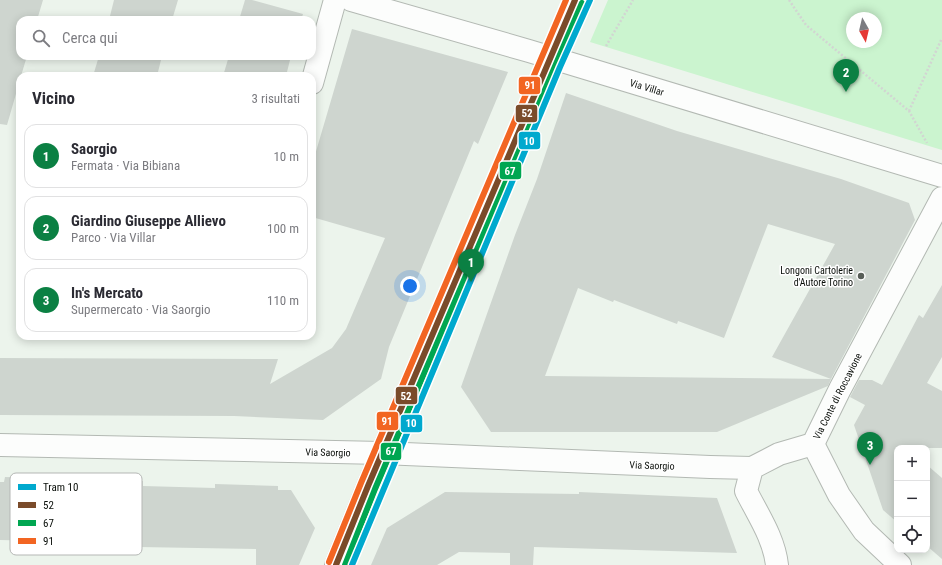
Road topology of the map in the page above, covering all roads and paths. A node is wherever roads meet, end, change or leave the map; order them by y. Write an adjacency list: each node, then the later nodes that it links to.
1 (335, 0): 9 (street)
2 (352, 0): 8 (street, Via Villar)
3 (575, 0): 8 (street)
4 (633, 0): 7 (path)
5 (788, 0): 10 (path)
6 (942, 38): 10 (path)
7 (605, 48)
8 (550, 58): 12 (street, Via Villar); 16 (street)
9 (315, 72)
10 (908, 110): 11 (path)
11 (928, 146)
12 (942, 176)
13 (942, 198): 14 (street, Via Conte di Roccavione)
14 (813, 444): 17 (street, Via Conte di Roccavione); 20 (street)
15 (0, 445): 16 (street, Via Saorgio)
16 (382, 453): 17 (street, Via Saorgio); 18 (street)
17 (752, 468): 19 (street)
18 (336, 565)
19 (776, 565)
20 (900, 565)

